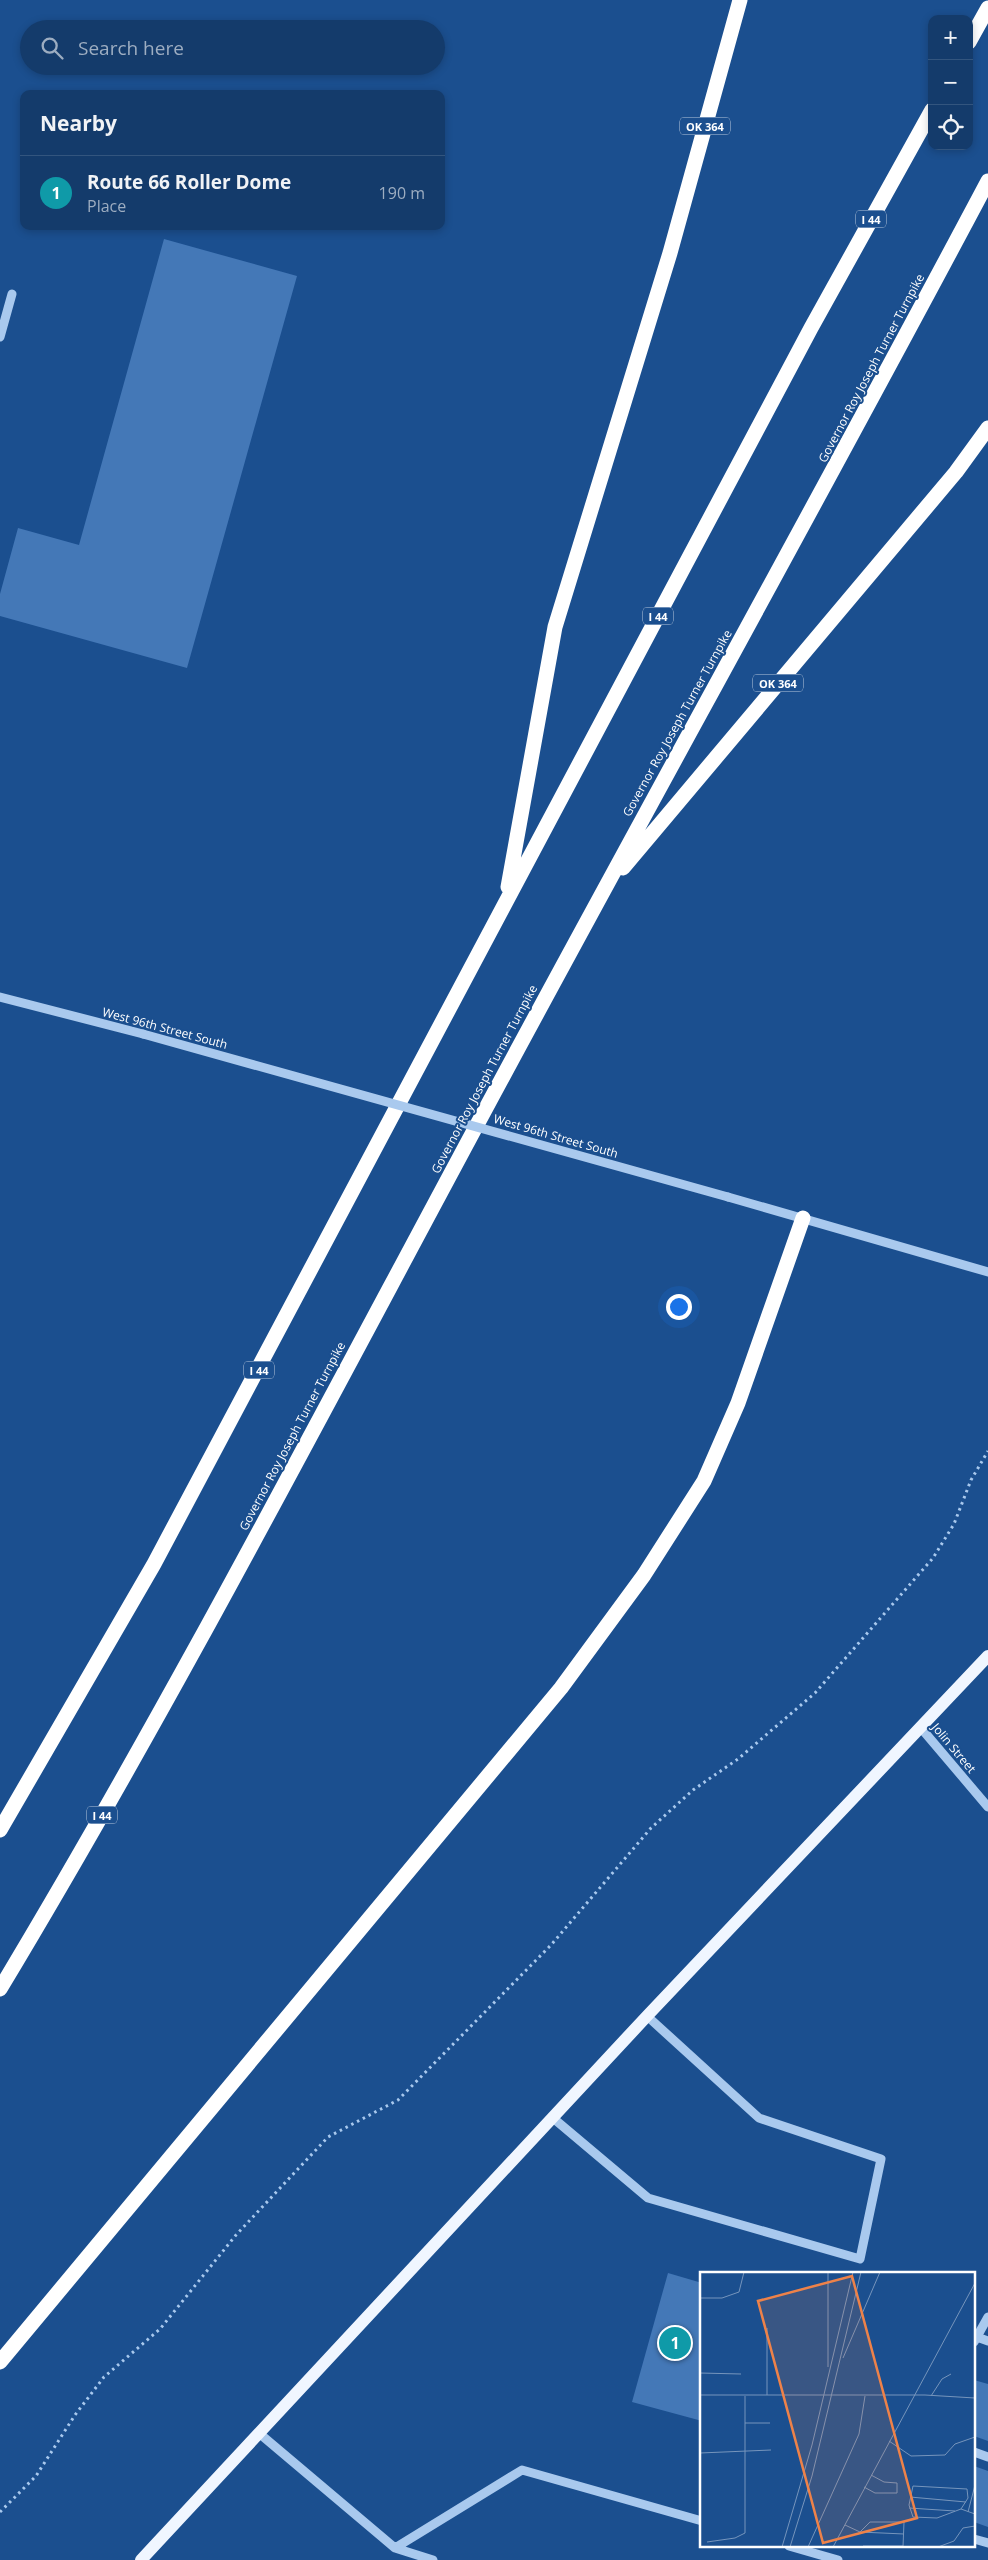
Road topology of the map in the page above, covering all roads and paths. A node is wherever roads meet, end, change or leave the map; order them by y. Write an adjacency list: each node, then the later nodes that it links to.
1 (740, 0): 10 (highway, OK 364)
2 (988, 8): 3 (highway)
3 (973, 35)
4 (928, 117): 10 (highway, I 44)
5 (988, 180): 9 (highway, Governor Roy Joseph Turner Turnpike / I 44)
6 (12, 294): 7 (street)
7 (0, 337)
8 (988, 428): 9 (highway, OK 364)
9 (601, 894): 19 (highway, Governor Roy Joseph Turner Turnpike / I 44)
10 (505, 903): 18 (highway, I 44)
11 (0, 997): 12 (street, West 96th Street South, bridge)
12 (804, 1218): 13 (street, West 96th Street South); 25 (highway)
13 (988, 1272)
14 (988, 1451): 29 (path)
15 (988, 1656): 16 (main road)
16 (921, 1728): 17 (street, Jolin Street); 20 (main road)
17 (988, 1807)
18 (0, 1830)
19 (0, 1989)
20 (646, 2016): 21 (main road); 21 (street)
21 (553, 2118): 26 (main road)
22 (988, 2316): 23 (street)
23 (976, 2340): 24 (street)
24 (988, 2341)
25 (0, 2362)
26 (260, 2434): 33 (street); 35 (main road)
27 (976, 2453): 28 (street)
28 (988, 2457)
29 (0, 2512)
30 (700, 2521): 33 (street)
31 (976, 2539): 32 (street)
32 (988, 2543)
33 (395, 2548): 36 (street)
34 (796, 2548): 37 (street)
35 (141, 2560)
36 (433, 2560)
37 (838, 2560)

